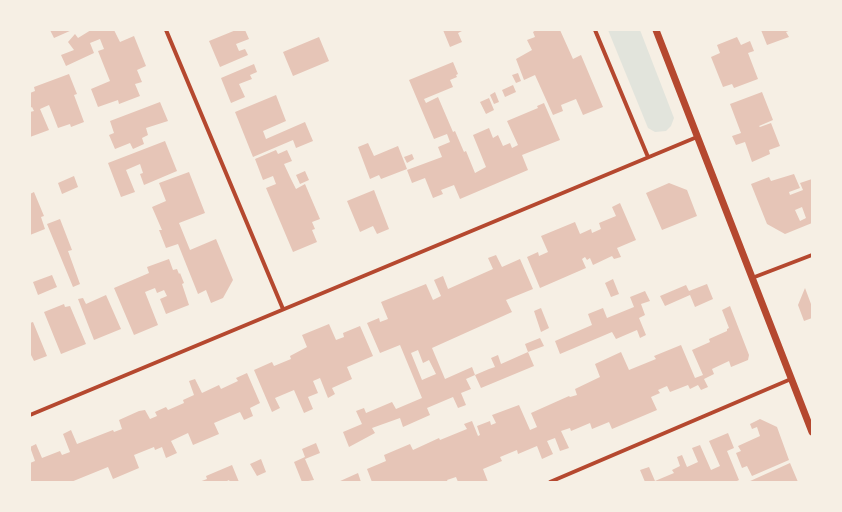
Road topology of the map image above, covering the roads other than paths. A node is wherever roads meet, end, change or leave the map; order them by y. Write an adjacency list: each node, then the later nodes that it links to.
1 (166, 30): 8 (street)
2 (596, 30): 5 (street)
3 (656, 30): 4 (street)
4 (697, 137): 5 (street); 7 (street)
5 (648, 157): 8 (street)
6 (812, 255): 7 (street)
7 (752, 278): 9 (street)
8 (283, 309): 10 (street)
9 (792, 379): 11 (street); 12 (street)
10 (30, 415)
11 (812, 432)
12 (550, 482)

